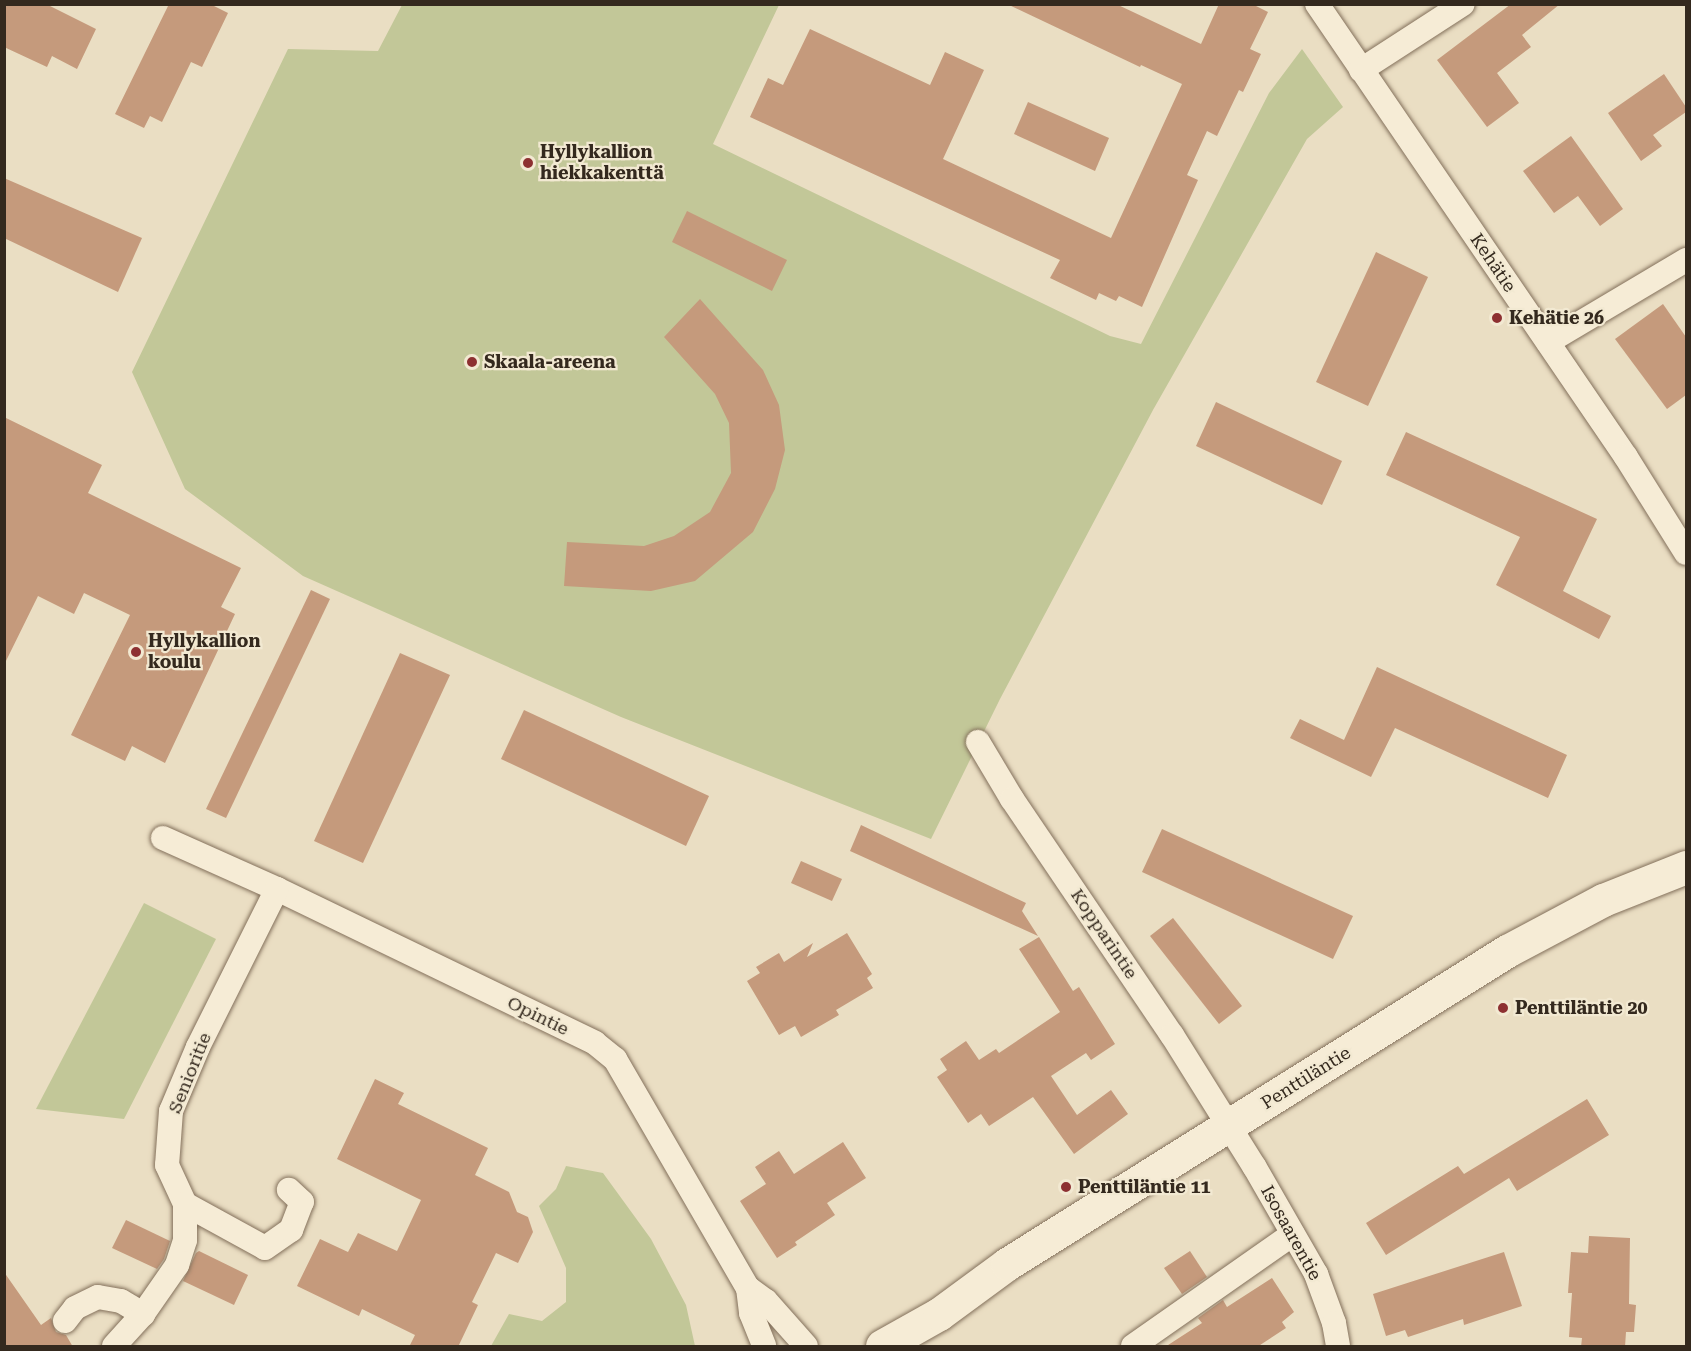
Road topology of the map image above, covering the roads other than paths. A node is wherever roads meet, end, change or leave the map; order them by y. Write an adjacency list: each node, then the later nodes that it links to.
1 (1317, 4): 3 (street, Kehätie)
2 (1463, 4): 3 (street)
3 (1361, 70): 5 (street, Kehätie)
4 (1686, 260): 5 (street)
5 (1548, 342): 6 (street, Kehätie)
6 (1686, 553)
7 (978, 742): 11 (street, Kopparintie)
8 (163, 838): 10 (street, Opintie)
9 (1686, 867): 11 (street, Penttiläntie)
10 (277, 889): 13 (street, Senioritie); 15 (street, Opintie)
11 (1229, 1127): 14 (street, Isosaarentie); 17 (street, Penttiläntie)
12 (288, 1190): 13 (street)
13 (184, 1204): 16 (street)
14 (1293, 1234): 24 (street); 25 (street, Isosaarentie)
15 (748, 1288): 20 (street, Opintie); 21 (street)
16 (143, 1314): 18 (street); 19 (street)
17 (939, 1314): 22 (street, Penttiläntie); 23 (street, Penttiläntie)
18 (65, 1321)
19 (114, 1347)
20 (764, 1347)
21 (806, 1347)
22 (882, 1347)
23 (920, 1347)
24 (1133, 1347)
25 (1338, 1347)

